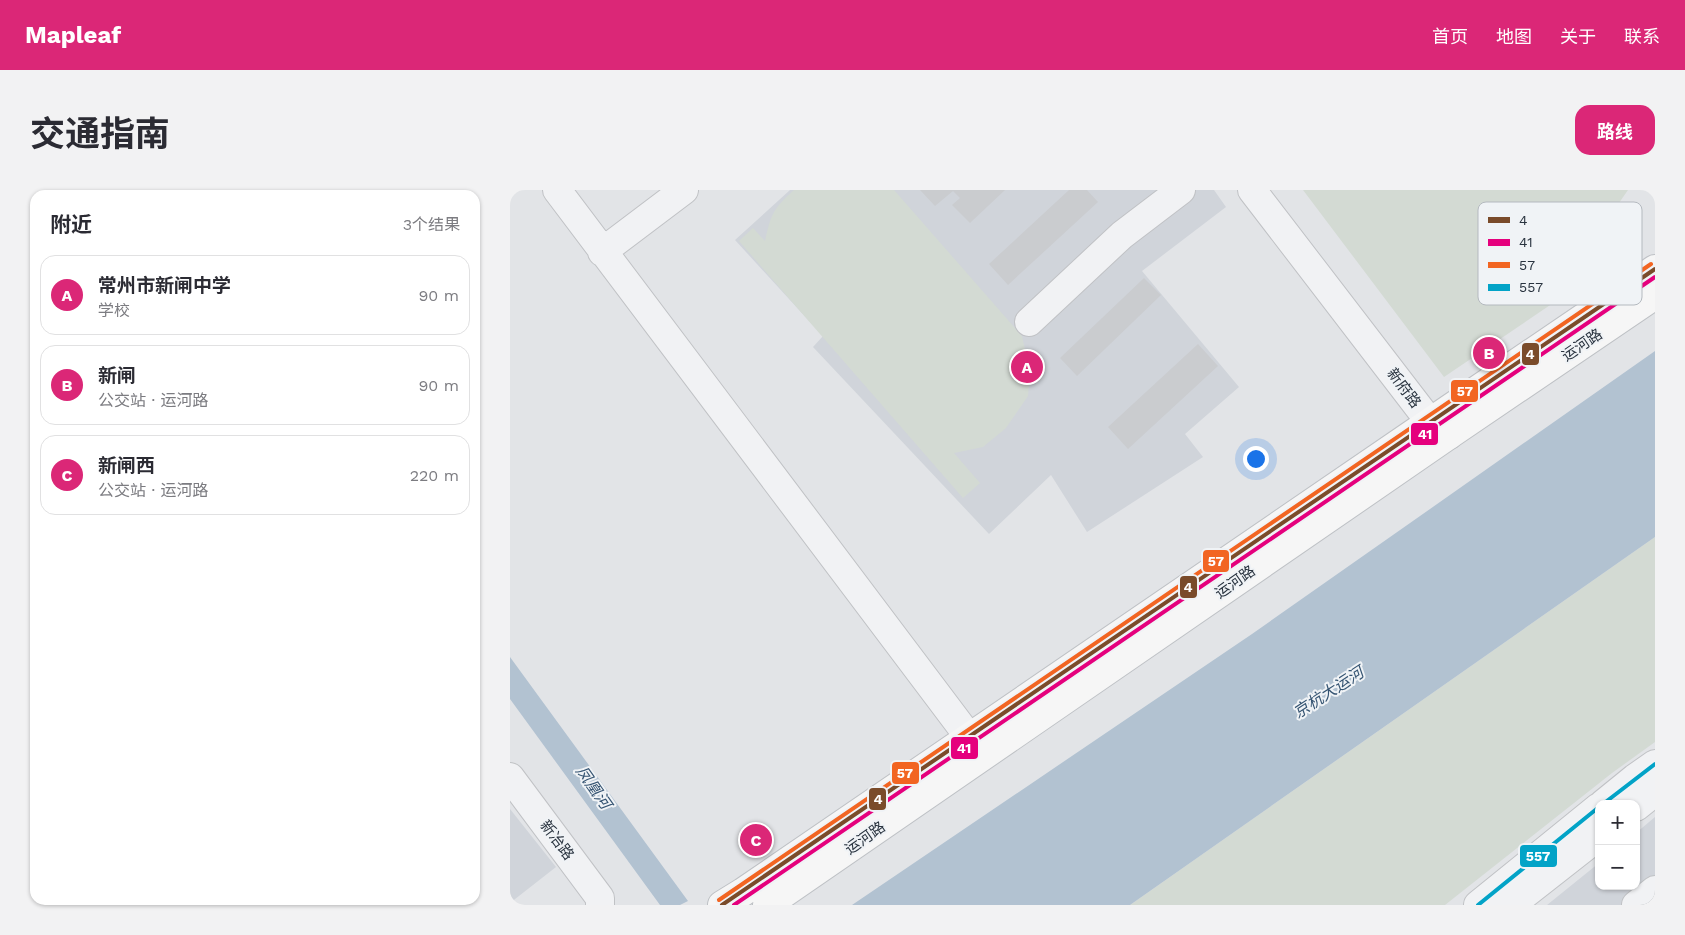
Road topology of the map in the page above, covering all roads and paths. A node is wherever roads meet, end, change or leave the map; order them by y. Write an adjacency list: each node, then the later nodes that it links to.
1 (557, 190): 6 (street)
2 (684, 190): 6 (street)
3 (1180, 190): 13 (street)
4 (1252, 190): 14 (street, 新府路)
5 (1273, 190): 14 (street, 新府路)
6 (602, 252): 15 (street)
7 (1655, 269): 8 (main road, 运河路)
8 (1642, 278)
9 (1655, 295): 10 (main road, 运河路)
10 (1642, 303)
11 (1605, 305): 14 (main road, 运河路)
12 (1638, 305): 14 (main road, 运河路)
13 (1029, 322)
14 (1441, 423): 15 (main road, 运河路); 26 (main road, 运河路)
15 (969, 737): 24 (main road, 运河路)
16 (1655, 764): 19 (street)
17 (510, 777): 25 (street, 新冶路)
18 (1655, 792): 20 (street)
19 (1608, 800)
20 (1640, 804)
21 (1595, 810): 27 (street)
22 (1595, 839): 28 (street)
23 (1655, 890): 29 (street)
24 (732, 899)
25 (600, 905)
26 (767, 905)
27 (1478, 905)
28 (1511, 905)
29 (1636, 905)

